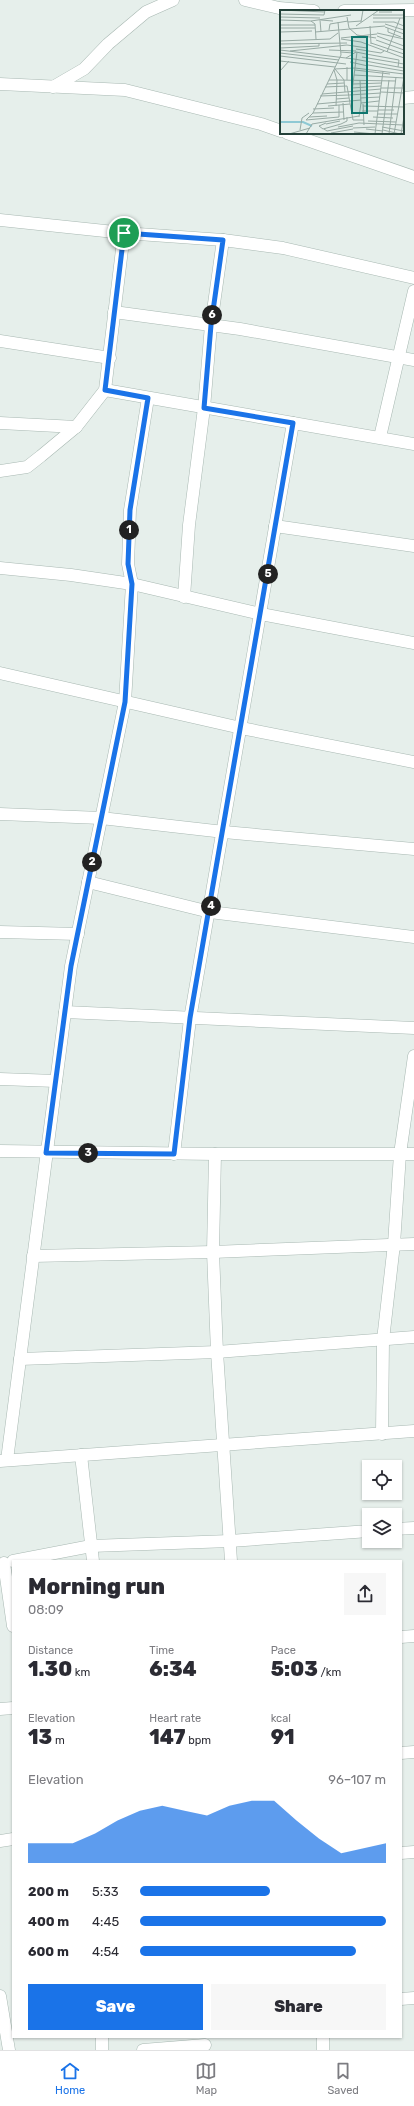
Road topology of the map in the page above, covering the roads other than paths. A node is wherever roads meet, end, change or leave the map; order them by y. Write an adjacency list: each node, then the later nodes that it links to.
1 (173, 0): 7 (street)
2 (245, 0): 3 (street)
3 (302, 10)
4 (404, 10): 5 (street)
5 (414, 10)
6 (0, 84): 7 (street)
7 (53, 87): 10 (street)
8 (414, 97): 9 (street)
9 (404, 98)
10 (280, 131)
11 (293, 134): 12 (street)
12 (311, 137): 13 (street)
13 (414, 177)
14 (0, 220): 15 (street)
15 (124, 233): 16 (street); 20 (street)
16 (223, 240): 17 (street); 21 (street)
17 (414, 278)
18 (414, 291): 19 (street)
19 (412, 308): 23 (street)
20 (114, 312): 21 (street); 24 (street)
21 (211, 325): 23 (street); 28 (street)
22 (0, 341): 24 (street)
23 (399, 357): 25 (street); 32 (street)
24 (110, 358): 26 (street)
25 (414, 360)
26 (105, 390): 27 (street); 31 (street)
27 (148, 398): 28 (street); 38 (street)
28 (204, 408): 30 (street); 39 (street)
29 (0, 423): 31 (street)
30 (293, 423): 32 (street); 35 (street)
31 (76, 428): 34 (street)
32 (380, 437): 33 (street)
33 (414, 444)
34 (0, 471)
35 (275, 526): 36 (street); 40 (street)
36 (414, 546)
37 (0, 568): 38 (street)
38 (132, 584): 39 (street); 43 (street)
39 (184, 597): 40 (street)
40 (262, 614): 41 (street); 44 (street)
41 (414, 643)
42 (0, 674): 43 (street)
43 (125, 702): 44 (street); 47 (street)
44 (241, 728): 45 (street); 48 (street)
45 (414, 762)
46 (0, 814): 47 (street)
47 (101, 818): 48 (street); 50 (street)
48 (224, 832): 49 (street); 51 (street)
49 (414, 849)
50 (88, 882): 51 (street); 53 (street)
51 (210, 912): 54 (street); 56 (street)
52 (0, 932): 53 (street)
53 (78, 934): 55 (street)
54 (414, 938)
55 (65, 1012): 56 (street); 60 (street)
56 (190, 1018): 57 (street); 63 (street)
57 (414, 1028)
58 (414, 1056): 65 (street)
59 (0, 1079): 60 (street)
60 (56, 1081): 62 (street)
61 (0, 1151): 62 (street)
62 (46, 1153): 63 (street); 70 (street)
63 (174, 1154): 64 (street)
64 (215, 1154): 65 (street); 69 (street)
65 (400, 1154): 66 (street); 67 (street)
66 (414, 1154)
67 (394, 1244): 68 (street); 69 (street); 72 (street)
68 (414, 1244)
69 (214, 1252): 70 (street); 73 (street)
70 (33, 1256): 74 (street)
71 (414, 1338): 72 (street)
72 (383, 1340): 73 (street); 76 (street)
73 (217, 1352): 74 (street); 77 (street)
74 (20, 1359): 79 (street)
75 (414, 1431): 76 (street)
76 (382, 1434): 77 (street)
77 (222, 1444): 78 (street); 83 (street)
78 (81, 1455): 79 (street); 84 (street)
79 (4, 1461)
80 (414, 1528): 81 (street)
81 (402, 1529)
82 (362, 1532): 83 (street)
83 (230, 1541): 84 (street); 87 (street)
84 (91, 1546): 85 (street); 86 (street)
85 (18, 1560)
86 (93, 1560)
87 (231, 1560)
88 (8, 1562): 89 (street)
89 (12, 1613)
90 (414, 1636): 91 (street)
91 (402, 1637)
92 (12, 1708): 93 (street)
93 (0, 1710)
94 (414, 1752): 95 (street)
95 (402, 1753)
96 (12, 1839): 97 (street)
97 (0, 1841)
98 (414, 1852): 99 (street)
99 (402, 1853)
100 (0, 1996): 106 (street)
101 (402, 1998): 102 (street)
102 (414, 1998)
103 (102, 2038): 107 (street)
104 (323, 2038): 109 (street)
105 (205, 2044): 108 (street)
106 (9, 2050)
107 (102, 2050)
108 (143, 2050)
109 (323, 2050)

